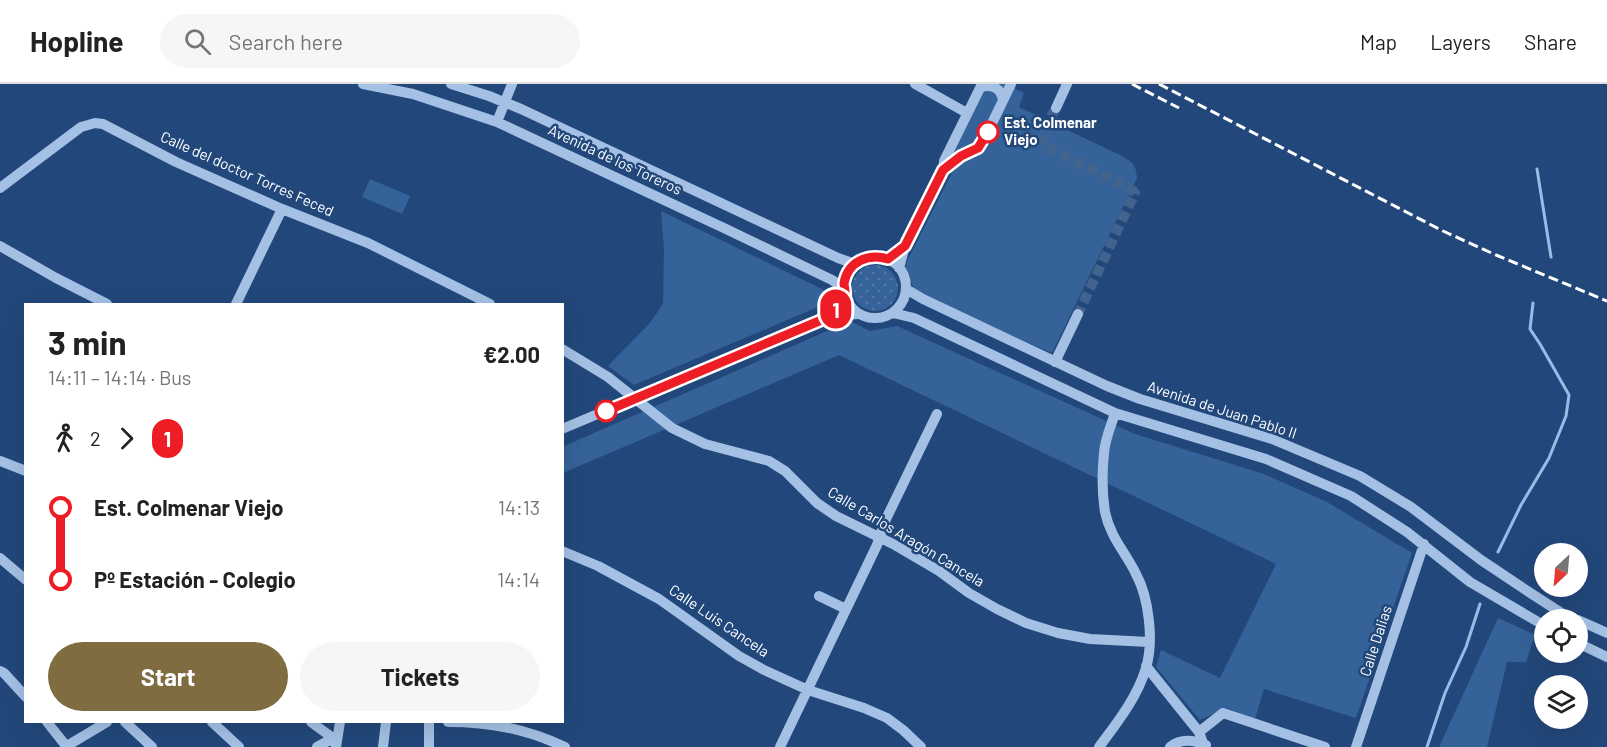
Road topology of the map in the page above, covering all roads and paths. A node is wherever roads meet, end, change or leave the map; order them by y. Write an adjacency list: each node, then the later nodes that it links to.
1 (363, 84): 12 (street, Avenida de los Toreros)
2 (451, 84): 9 (street, Avenida de los Toreros)
3 (512, 84): 9 (street)
4 (915, 84): 11 (street)
5 (1011, 84): 8 (street)
6 (1068, 84): 10 (street)
7 (981, 86): 8 (street); 11 (street)
8 (1003, 100): 13 (street)
9 (504, 102): 12 (street); 19 (street, Avenida de los Toreros)
10 (1056, 108)
11 (967, 113): 13 (street)
12 (497, 122): 22 (street, Avenida de los Toreros)
13 (943, 170): 17 (street)
14 (0, 188): 15 (street, Calle del doctor Torres Feced)
15 (282, 208): 24 (street); 25 (street, Calle del doctor Torres Feced)
16 (0, 246): 23 (street)
17 (905, 246): 18 (street); 20 (street)
18 (888, 259): 19 (street); 20 (street)
19 (855, 264): 22 (street)
20 (899, 268): 21 (street)
21 (906, 288): 26 (street); 31 (street, Avenida de Juan Pablo II)
22 (845, 292): 27 (street); 29 (street)
23 (105, 303)
24 (236, 303)
25 (488, 303)
26 (893, 313): 27 (street); 33 (street)
27 (858, 314): 29 (street)
28 (1078, 314): 31 (street)
29 (831, 316): 32 (street)
30 (564, 350): 32 (street)
31 (1055, 362): 36 (street, Avenida de Juan Pablo II)
32 (634, 399): 35 (street); 40 (street, Calle Carlos Aragón Cancela)
33 (1115, 413): 38 (street); 51 (street)
34 (937, 414): 40 (street)
35 (564, 428)
36 (1287, 445): 38 (street); 47 (street, Avenida de Juan Pablo II)
37 (0, 461): 39 (street)
38 (1280, 465): 41 (street)
39 (24, 470)
40 (879, 537): 46 (street); 51 (street, Calle Carlos Aragón Cancela)
41 (1424, 544): 48 (street); 84 (street, Calle Dalias)
42 (564, 552): 58 (street, Calle Luis Cancela)
43 (0, 558): 44 (street)
44 (24, 578)
45 (819, 596): 46 (street)
46 (846, 609): 58 (street)
47 (1555, 609)
48 (1534, 620)
49 (1588, 625): 50 (street, Avenida de Juan Pablo II)
50 (1607, 633)
51 (1149, 642): 54 (street)
52 (1588, 648): 53 (street)
53 (1607, 657)
54 (1146, 666): 56 (street); 57 (street)
55 (0, 671): 59 (street)
56 (1140, 684): 57 (street); 81 (street)
57 (1160, 684): 69 (street)
58 (808, 690): 79 (street); 80 (street, Calle Luis Cancela)
59 (24, 695)
60 (48, 723): 72 (street)
61 (105, 723): 72 (street)
62 (126, 723): 73 (street)
63 (213, 723): 74 (street)
64 (312, 723): 70 (street)
65 (340, 723): 70 (street)
66 (386, 723): 76 (street)
67 (429, 723): 77 (street)
68 (481, 723): 78 (street)
69 (1199, 732): 71 (street); 83 (street)
70 (337, 744): 75 (street)
71 (1206, 745): 82 (street)
72 (66, 747)
73 (152, 747)
74 (239, 747)
75 (316, 747)
76 (383, 747)
77 (429, 747)
78 (565, 747)
79 (780, 747)
80 (921, 747)
81 (1099, 747)
82 (1170, 747)
83 (1325, 747)
84 (1356, 747)

